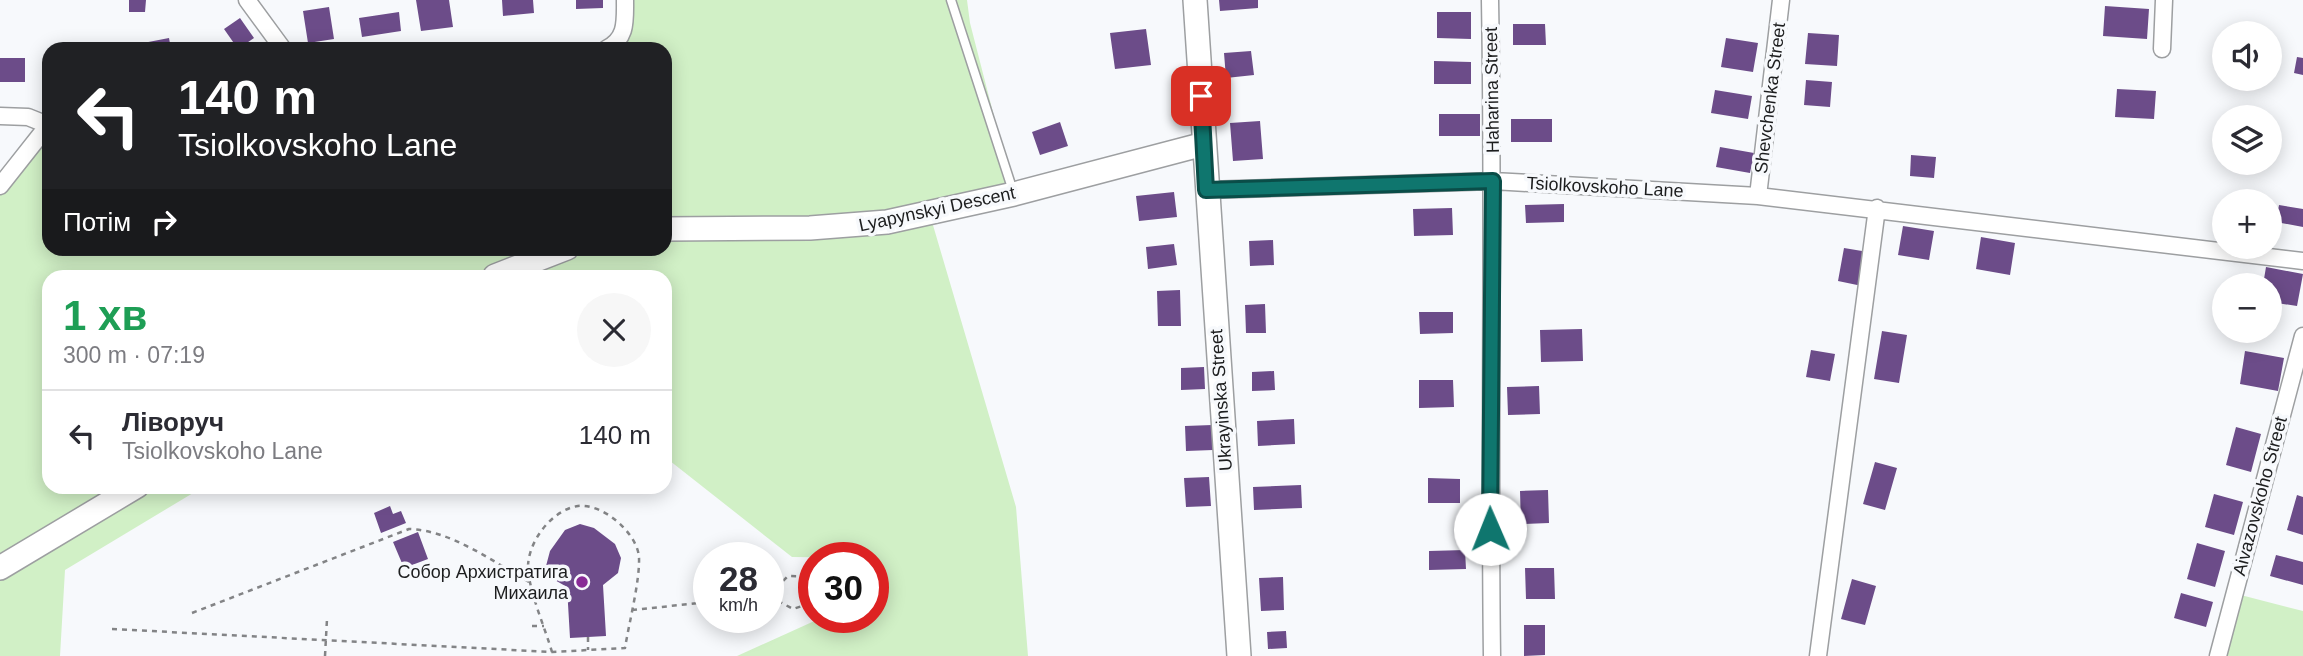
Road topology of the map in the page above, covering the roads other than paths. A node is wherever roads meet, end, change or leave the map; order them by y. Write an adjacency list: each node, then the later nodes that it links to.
1 (247, 0): 8 (street)
2 (625, 0): 9 (street)
3 (951, 0): 18 (lane)
4 (1195, 0): 14 (street, Ukrayinska Street)
5 (1490, 0): 15 (street, Haharina Street)
6 (1781, 0): 19 (street, Shevchenka Street)
7 (2164, 0): 10 (street)
8 (278, 42)
9 (617, 42)
10 (2162, 49)
11 (0, 116): 12 (street)
12 (42, 122)
13 (42, 134): 16 (street)
14 (1204, 144): 17 (street, Ukrayinska Street); 18 (street, Lyapynskyi Descent)
15 (1493, 181): 17 (street, Tsiolkovskoho Lane); 19 (street, Tsiolkovskoho Lane); 29 (street, Haharina Street)
16 (0, 186)
17 (1206, 190): 28 (street, Ukrayinska Street)
18 (1014, 194): 21 (street, Lyapynskyi Descent)
19 (1758, 196): 20 (street, Tsiolkovskoho Lane)
20 (1877, 208): 23 (street, Tsiolkovskoho Lane); 30 (street)
21 (672, 229)
22 (546, 256): 24 (street)
23 (2303, 261)
24 (510, 270)
25 (2303, 336): 31 (street, Aivazovskoho Street)
26 (124, 494): 27 (street)
27 (0, 568)
28 (1239, 656)
29 (1492, 656)
30 (1818, 656)
31 (2218, 656)

